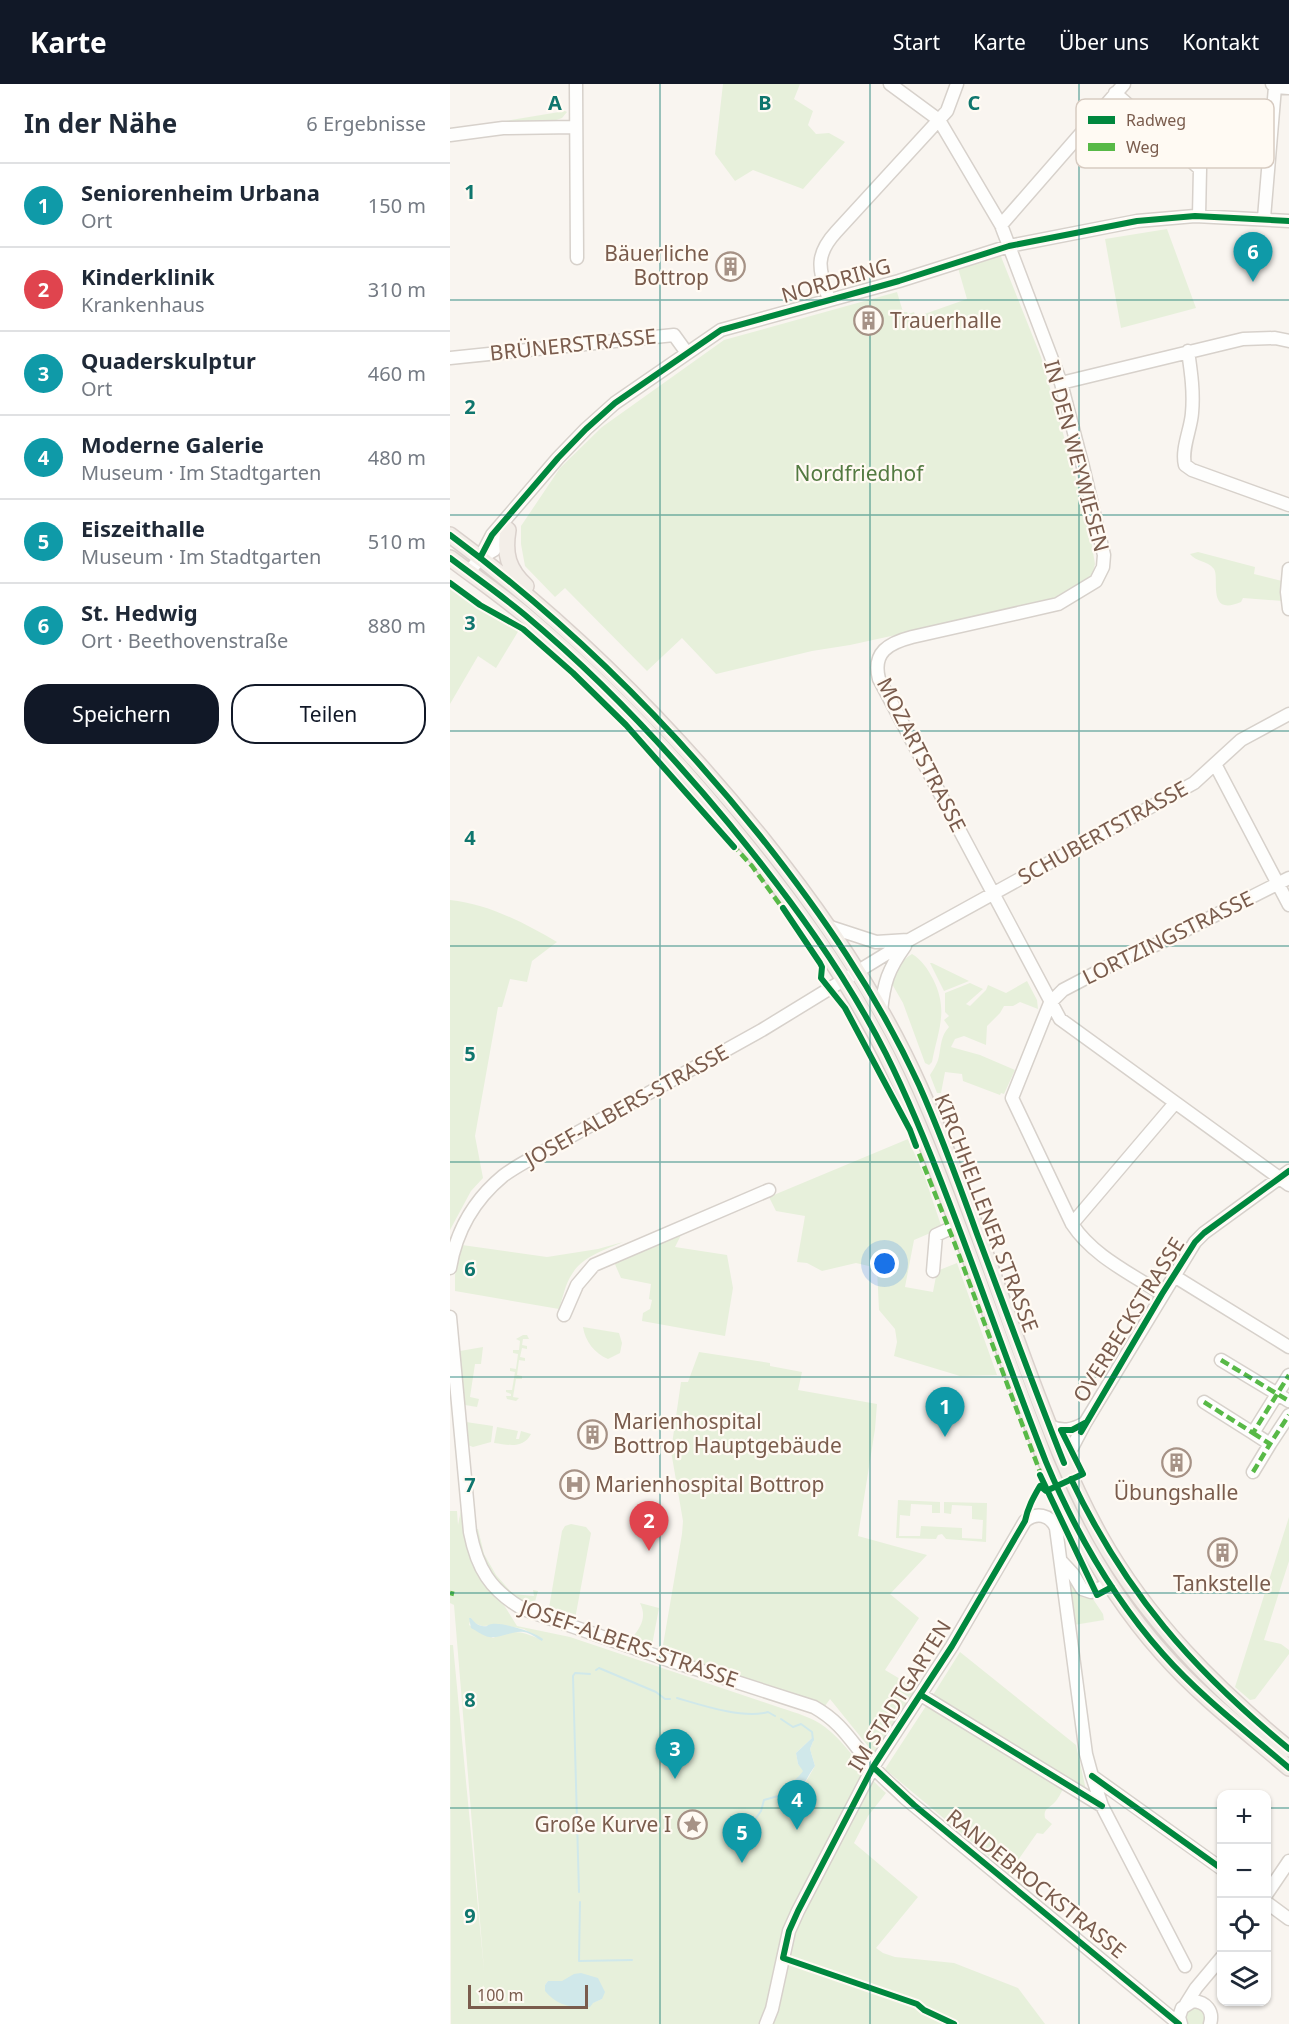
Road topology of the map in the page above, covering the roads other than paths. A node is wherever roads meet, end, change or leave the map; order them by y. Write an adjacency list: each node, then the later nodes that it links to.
1 (576, 84): 7 (street)
2 (890, 84): 6 (street, IN DEN WEYWIESEN)
3 (957, 84): 6 (street)
4 (1273, 86): 5 (street)
5 (1289, 88)
6 (939, 120): 15 (street, IN DEN WEYWIESEN); 18 (street)
7 (575, 127): 8 (street); 17 (street)
8 (450, 135)
9 (1076, 139): 15 (street)
10 (1199, 168): 12 (street)
11 (1267, 168): 13 (street)
12 (1199, 216): 13 (street, NORDRING); 16 (street, NORDRING)
13 (1263, 218): 14 (street, NORDRING)
14 (1289, 221)
15 (1001, 225): 16 (street, IN DEN WEYWIESEN)
16 (1009, 246): 18 (street, NORDRING); 23 (street, IN DEN WEYWIESEN)
17 (577, 258)
18 (829, 300): 21 (street, NORDRING)
19 (1289, 341): 20 (street)
20 (1188, 351): 23 (street); 25 (street)
21 (687, 352): 22 (street, BRÜNERSTRASSE); 24 (street, NORDRING)
22 (450, 358)
23 (1061, 383): 32 (street, IN DEN WEYWIESEN)
24 (529, 491): 26 (street, NORDRING); 29 (street, NORDRING)
25 (1289, 505)
26 (508, 530): 29 (street, NORDRING); 33 (main road)
27 (450, 535): 29 (main road, KIRCHHELLENER STRASSE)
28 (450, 558): 31 (main road, KIRCHHELLENER STRASSE)
29 (480, 558): 31 (street, NORDRING); 33 (main road, KIRCHHELLENER STRASSE)
30 (1289, 569): 34 (street)
31 (469, 572): 42 (main road, KIRCHHELLENER STRASSE)
32 (1090, 586): 38 (street, MOZARTSTRASSE)
33 (534, 601): 40 (main road, KIRCHHELLENER STRASSE)
34 (1289, 609)
35 (1289, 714): 36 (street, SCHUBERTSTRASSE)
36 (1215, 764): 37 (street); 38 (street, SCHUBERTSTRASSE)
37 (1283, 881): 39 (street); 43 (street, LORTZINGSTRASSE)
38 (993, 894): 41 (street, SCHUBERTSTRASSE); 43 (street, MOZARTSTRASSE)
39 (1289, 905)
40 (830, 927): 41 (street, SCHUBERTSTRASSE); 42 (main road, KIRCHHELLENER STRASSE)
41 (909, 940): 42 (street, SCHUBERTSTRASSE); 44 (street, SCHUBERTSTRASSE)
42 (851, 976): 44 (main road, KIRCHHELLENER STRASSE); 49 (main road, KIRCHHELLENER STRASSE); 50 (street, JOSEF-ALBERS-STRASSE)
43 (1050, 1003): 45 (street, MOZARTSTRASSE); 48 (street)
44 (881, 1011): 64 (main road, KIRCHHELLENER STRASSE)
45 (1174, 1103): 46 (street, MOZARTSTRASSE); 48 (street)
46 (1286, 1178): 52 (street, OVERBECKSTRASSE)
47 (769, 1190): 54 (street)
48 (1072, 1224): 53 (street)
49 (958, 1225): 51 (street, KIRCHHELLENER STRASSE); 70 (main road, KIRCHHELLENER STRASSE)
50 (450, 1268)
51 (933, 1271)
52 (1174, 1276): 53 (street, OVERBECKSTRASSE); 56 (street)
53 (1162, 1294): 63 (street, OVERBECKSTRASSE)
54 (564, 1315)
55 (450, 1317): 73 (street, JOSEF-ALBERS-STRASSE)
56 (1289, 1347)
57 (1221, 1360): 59 (street)
58 (1289, 1375): 59 (street)
59 (1277, 1394): 60 (street); 65 (street)
60 (1289, 1401)
61 (1204, 1402): 65 (street)
62 (1289, 1415): 66 (street)
63 (1085, 1423): 64 (street, OVERBECKSTRASSE); 67 (street, OVERBECKSTRASSE)
64 (1049, 1425): 67 (main road, KIRCHHELLENER STRASSE)
65 (1253, 1433): 66 (street)
66 (1270, 1444): 68 (street)
67 (1064, 1463): 72 (main road, KIRCHHELLENER STRASSE)
68 (1253, 1472)
69 (1060, 1560): 70 (street); 71 (street, IM STADTGARTEN); 75 (street)
70 (1110, 1584): 74 (main road, KIRCHHELLENER STRASSE)
71 (921, 1695): 73 (street, IM STADTGARTEN); 76 (street)
72 (1289, 1749)
73 (873, 1767): 87 (street, RANDEBROCKSTRASSE); 88 (street, IM STADTGARTEN)
74 (1289, 1768)
75 (1092, 1776): 76 (street); 78 (street)
76 (1102, 1806): 83 (street)
77 (1289, 1861): 79 (street)
78 (1217, 1866)
79 (1271, 1888)
80 (1271, 1906): 81 (street)
81 (1289, 1919)
82 (1217, 1962): 84 (street)
83 (1185, 1966)
84 (1212, 1969): 85 (street); 86 (street)
85 (1184, 2006): 86 (street); 87 (street); 89 (street)
86 (1209, 2009): 90 (street)
87 (1163, 2010): 89 (street, RANDEBROCKSTRASSE)
88 (766, 2024)
89 (1180, 2024)
90 (1209, 2024)

